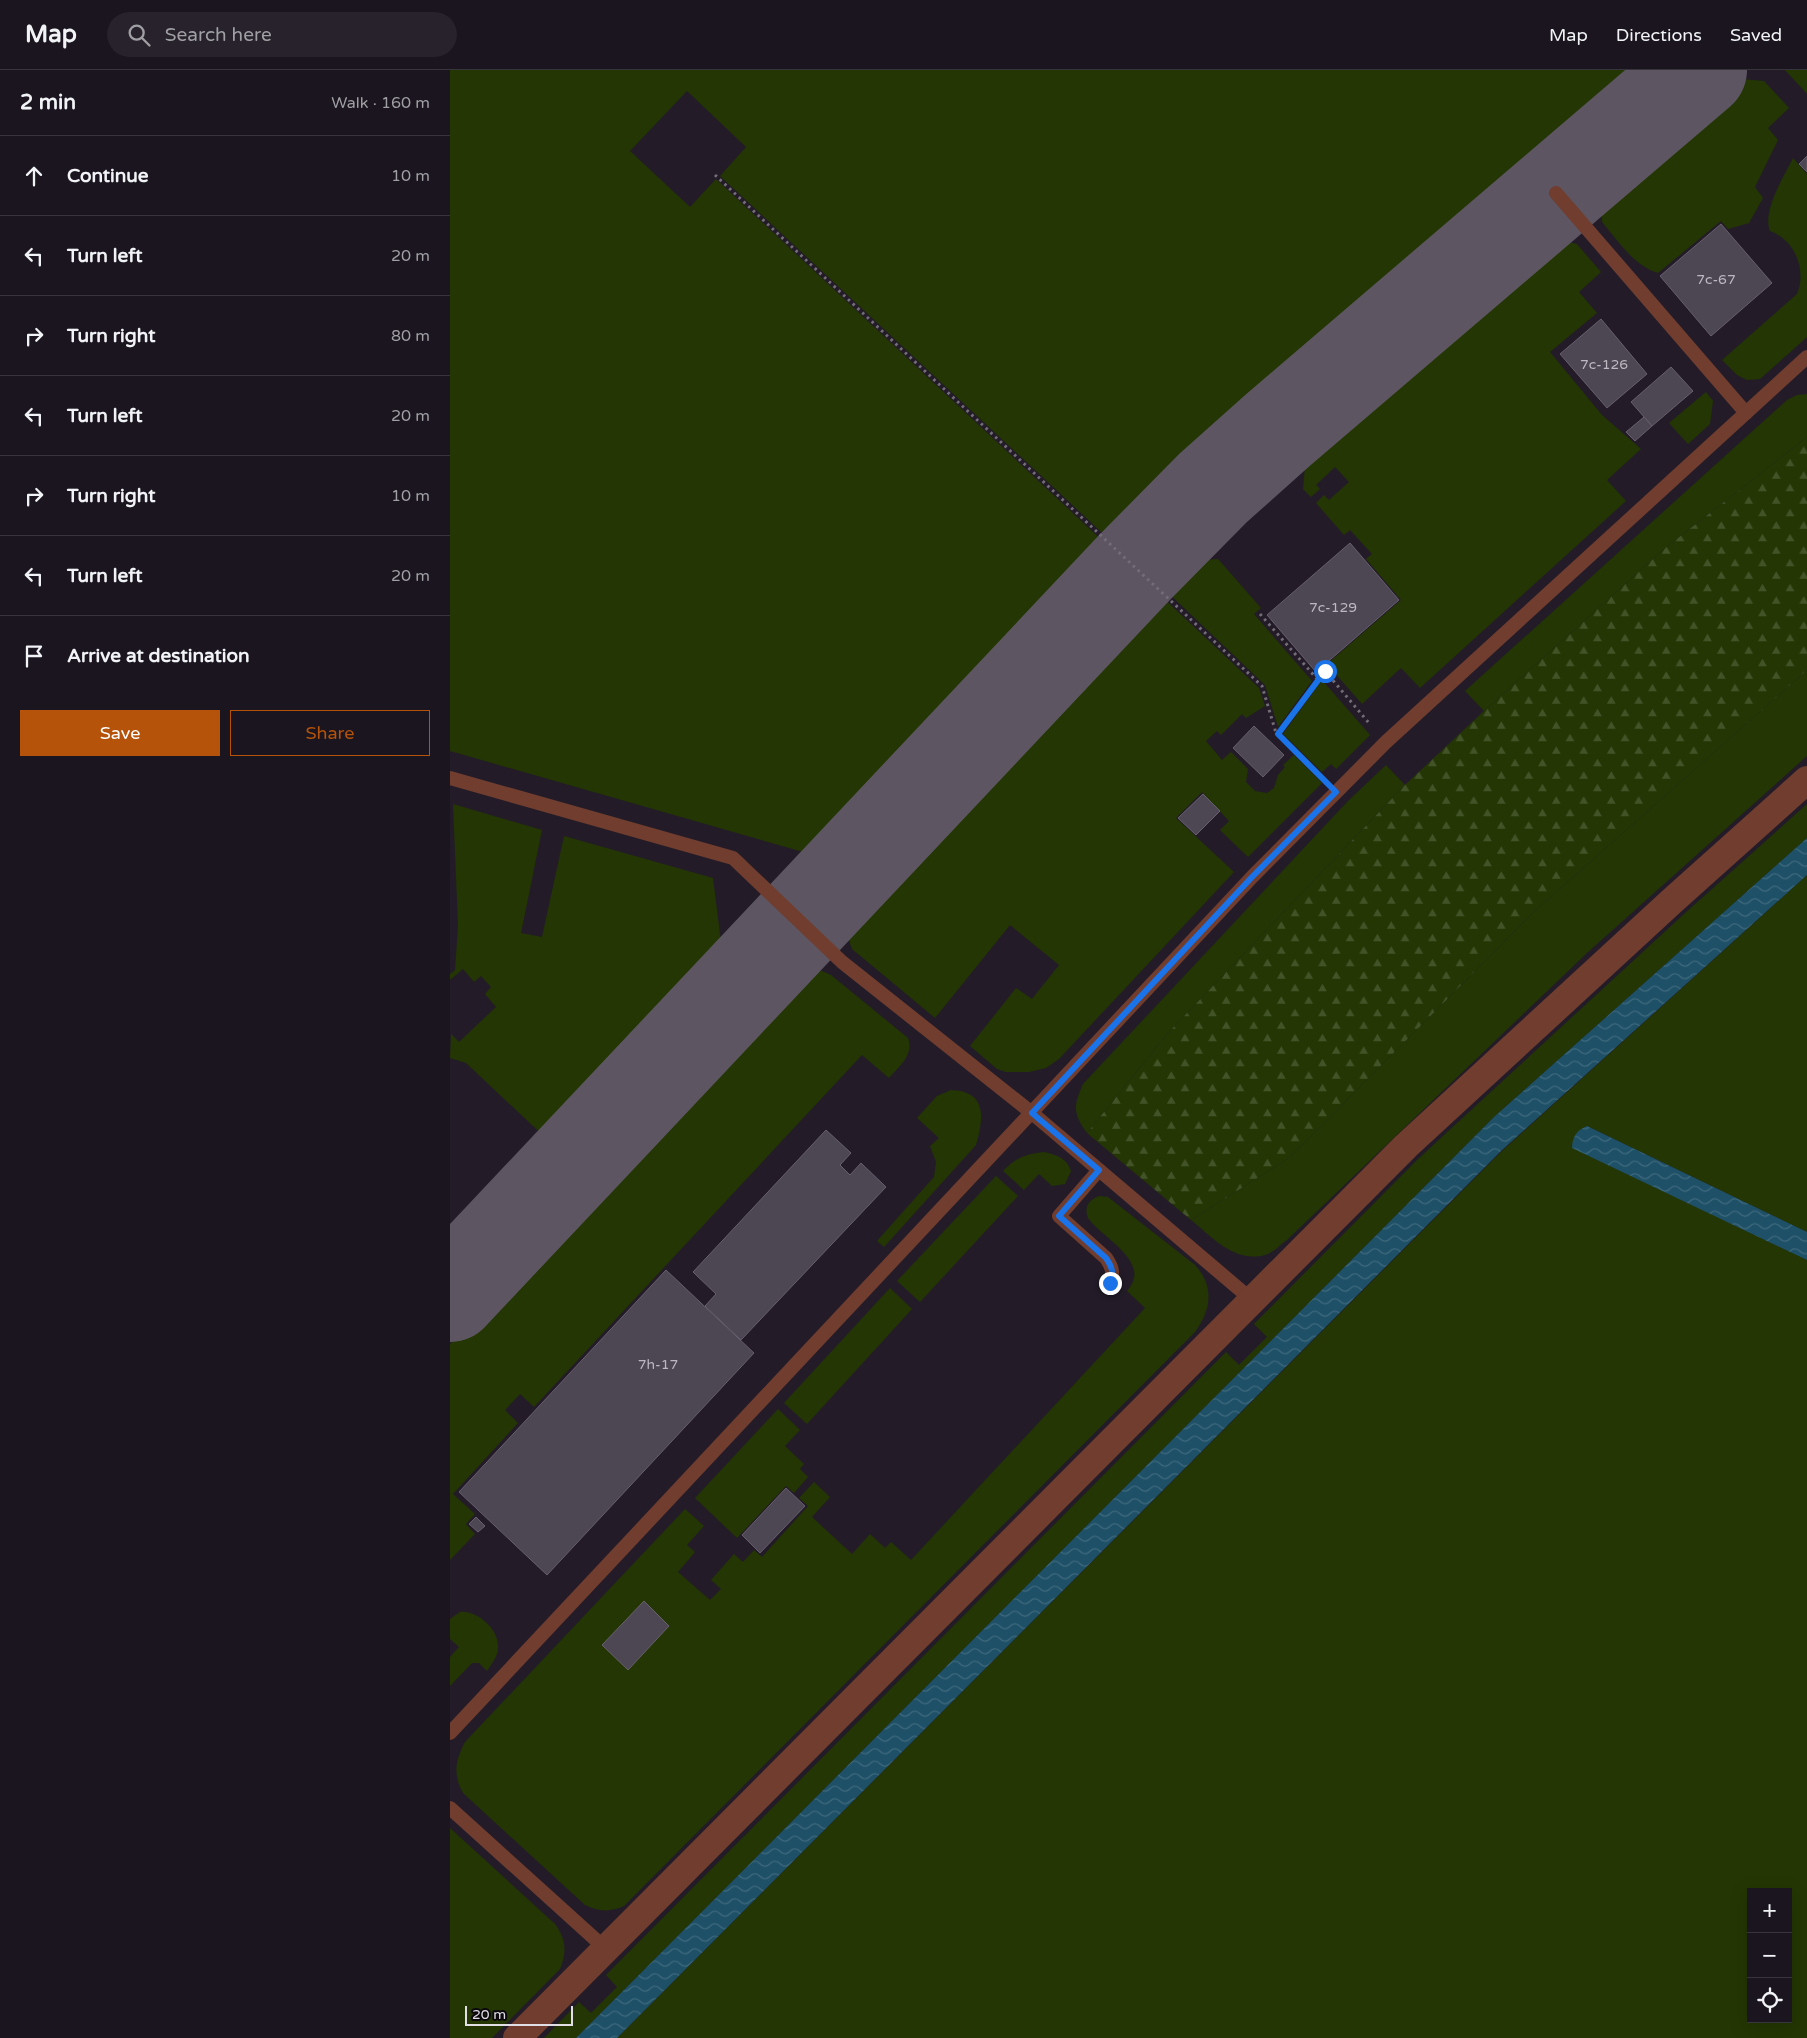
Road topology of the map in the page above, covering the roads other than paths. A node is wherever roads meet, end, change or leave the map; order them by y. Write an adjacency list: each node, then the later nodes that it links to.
1 (1556, 193): 3 (lane)
2 (1807, 357): 3 (lane)
3 (1746, 412): 6 (lane)
4 (450, 778): 6 (lane)
5 (1807, 780): 9 (street)
6 (1032, 1113): 7 (lane); 10 (lane)
7 (1099, 1170): 8 (lane); 9 (lane)
8 (1110, 1283)
9 (1252, 1300): 12 (street)
10 (450, 1733)
11 (450, 1808): 12 (lane)
12 (606, 1949): 13 (street)
13 (517, 2038)

